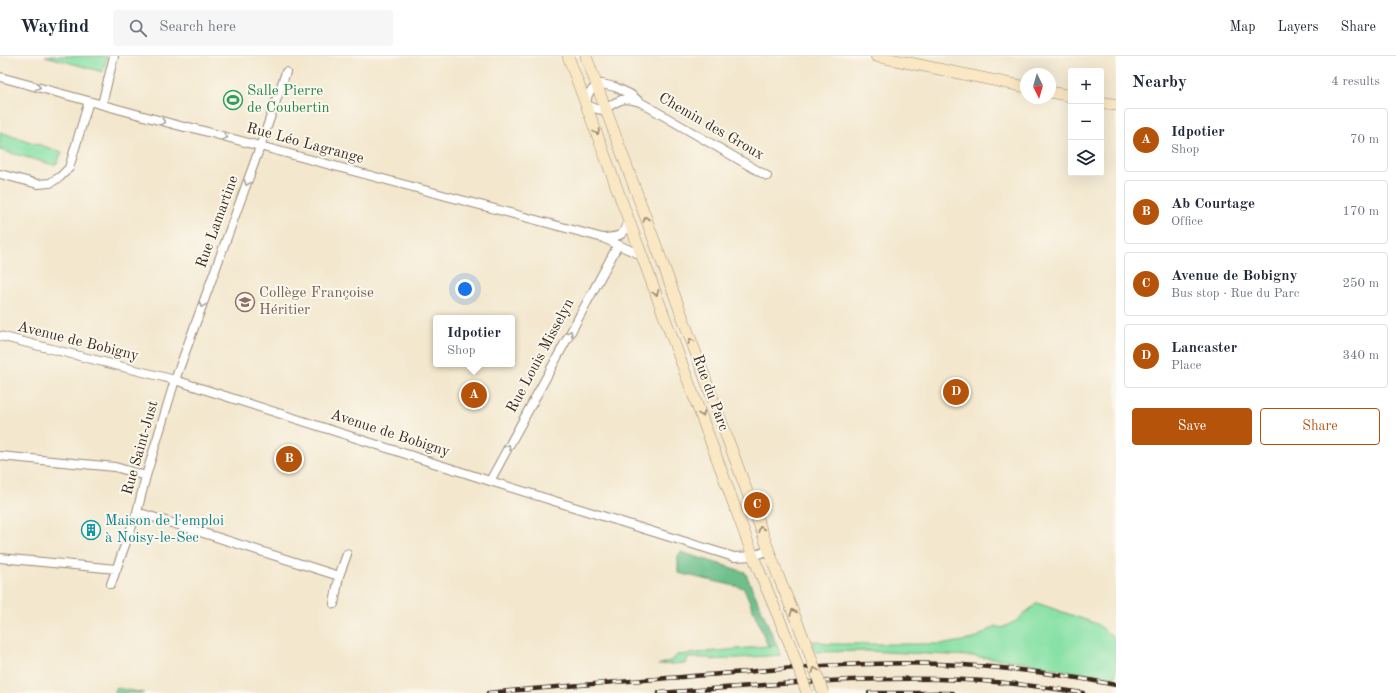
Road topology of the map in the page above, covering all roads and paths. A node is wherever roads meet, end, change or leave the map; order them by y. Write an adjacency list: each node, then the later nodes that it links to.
1 (114, 56): 17 (street)
2 (568, 56): 18 (main road, Rue du Parc)
3 (586, 56): 8 (main road, Rue du Parc)
4 (876, 56): 5 (main road)
5 (910, 59): 9 (main road)
6 (286, 72): 21 (street, Rue Lamartine)
7 (0, 77): 13 (street, Rue Léo Lagrange, one-way to 13)
8 (597, 85): 10 (street, Chemin des Groux); 18 (street); 20 (main road, Rue du Parc)
9 (1020, 86)
10 (615, 87): 14 (street); 15 (street, Chemin des Groux)
11 (1056, 93): 12 (main road)
12 (1068, 95)
13 (89, 101): 17 (street, Rue Léo Lagrange); 22 (street)
14 (617, 102): 15 (street, Chemin des Groux); 20 (street, Chemin des Groux)
15 (640, 102): 23 (street, Chemin des Groux)
16 (1104, 103): 19 (main road)
17 (102, 104): 21 (street, Rue Léo Lagrange, one-way to 21)
18 (586, 104): 20 (street); 24 (main road, Rue du Parc, one-way to 24)
19 (1116, 105)
20 (606, 109): 34 (main road, Rue du Parc, one-way to 20)
21 (260, 147): 25 (street, Rue Léo Lagrange); 29 (street, Rue Lamartine, one-way to 29)
22 (0, 174)
23 (767, 176)
24 (628, 216): 25 (street); 27 (main road, Rue du Parc)
25 (603, 238): 26 (street, Rue Léo Lagrange)
26 (618, 245): 27 (street, Rue Léo Lagrange); 32 (street, Rue Louis Misselyn, one-way to 26)
27 (643, 256): 36 (main road, Rue du Parc, one-way to 36)
28 (0, 336): 29 (street, Avenue de Bobigny)
29 (175, 380): 31 (street, Rue Saint-Just); 32 (street, Avenue de Bobigny)
30 (0, 456): 31 (street)
31 (146, 476): 33 (street, Rue Saint-Just)
32 (490, 481): 36 (street, Avenue de Bobigny)
33 (137, 512): 38 (street, Rue Saint-Just); 39 (street)
34 (769, 550): 36 (street, Avenue de Bobigny); 43 (main road, Rue du Parc, one-way to 34, bridge)
35 (347, 554): 39 (street)
36 (753, 556): 42 (main road, Rue du Parc, bridge)
37 (0, 558): 38 (street)
38 (116, 569): 40 (street, Rue Saint-Just)
39 (339, 576): 41 (street)
40 (111, 584)
41 (334, 604)
42 (807, 693)
43 (823, 693)

